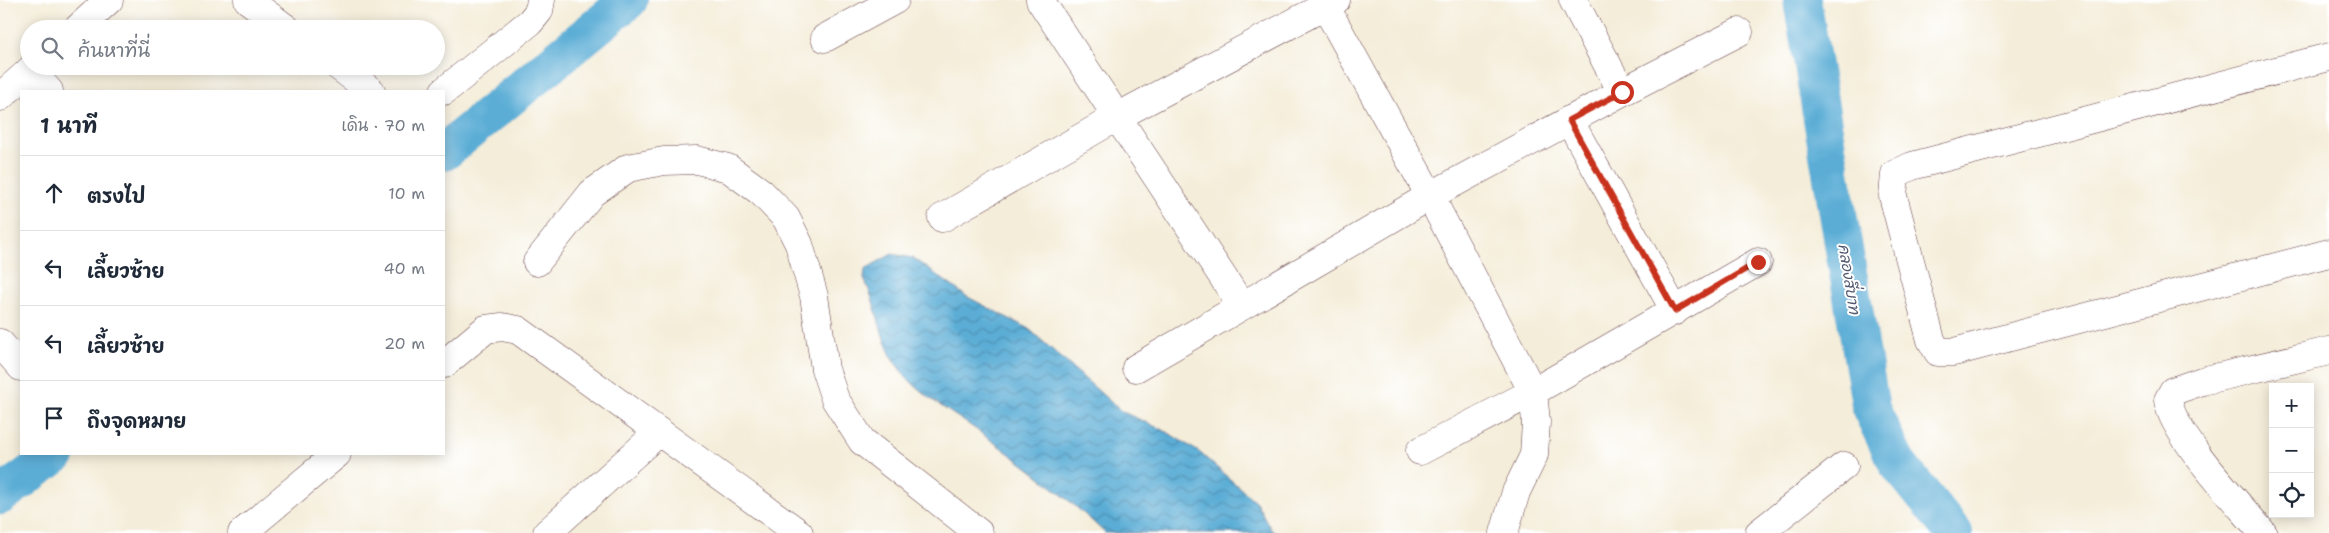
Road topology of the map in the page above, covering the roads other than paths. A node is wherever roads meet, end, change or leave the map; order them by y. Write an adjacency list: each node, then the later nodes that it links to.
1 (109, 0): 8 (street)
2 (248, 0): 9 (street)
3 (541, 0): 18 (street)
4 (895, 0): 11 (street)
5 (1040, 0): 21 (street)
6 (1573, 0): 19 (street)
7 (1327, 2): 21 (street); 23 (street)
8 (87, 20)
9 (275, 20)
10 (1739, 32): 19 (street)
11 (825, 38)
12 (2329, 57): 25 (street)
13 (25, 75): 20 (street)
14 (38, 75): 16 (street)
15 (350, 75): 17 (street)
16 (48, 90)
17 (370, 90)
18 (445, 90)
19 (1622, 92): 22 (street)
20 (0, 97)
21 (1117, 117): 24 (street); 28 (street)
22 (1569, 120): 23 (street); 29 (street)
23 (1430, 196): 28 (street); 35 (street)
24 (942, 218)
25 (2329, 253)
26 (537, 262): 43 (street)
27 (1758, 262): 29 (street)
28 (1242, 306): 34 (street)
29 (1675, 311): 35 (street)
30 (0, 343): 33 (street)
31 (2329, 351): 46 (street)
32 (445, 363): 36 (street)
33 (20, 366)
34 (1136, 368)
35 (1532, 392): 37 (street); 44 (street)
36 (659, 432): 41 (street); 42 (street)
37 (1420, 451)
38 (336, 455): 40 (street)
39 (1844, 466): 45 (street)
40 (242, 533)
41 (547, 533)
42 (799, 533)
43 (979, 533)
44 (1504, 533)
45 (1759, 533)
46 (2263, 533)

